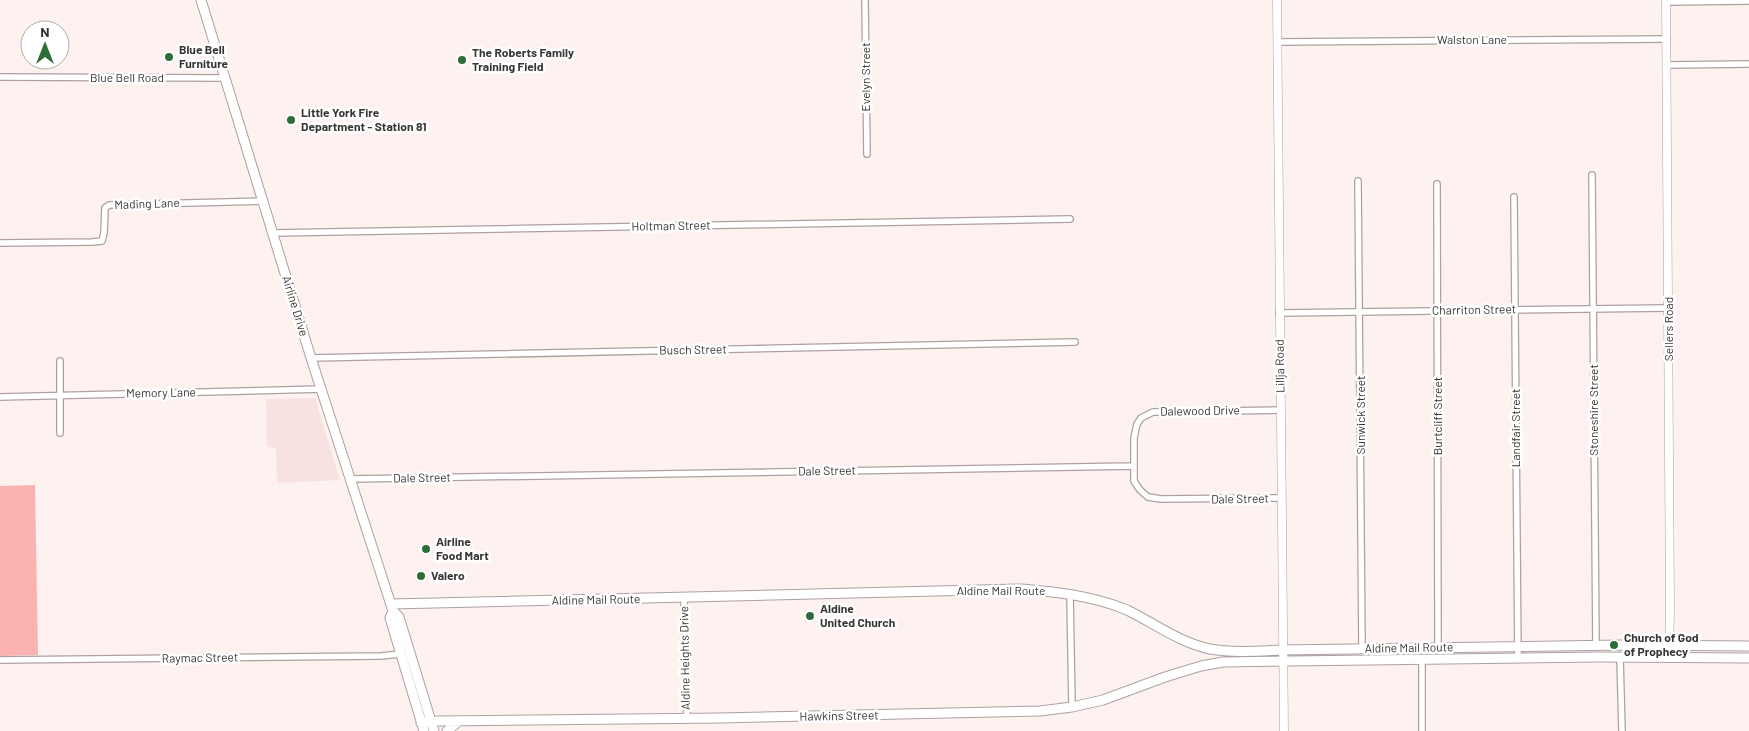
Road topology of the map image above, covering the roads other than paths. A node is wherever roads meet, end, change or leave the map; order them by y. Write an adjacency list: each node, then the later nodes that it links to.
1 (200, 0): 11 (main road, Airline Drive)
2 (865, 0): 12 (street, Evelyn Street)
3 (1277, 0): 7 (street, Lillja Road)
4 (1666, 1): 5 (street); 6 (street, Sellers Road)
5 (1749, 1)
6 (1666, 39): 7 (street, Walston Lane); 9 (street, Sellers Road)
7 (1277, 42): 26 (street, Lillja Road)
8 (1749, 64): 9 (street)
9 (1667, 65): 21 (street, Sellers Road)
10 (0, 77): 11 (street, Blue Bell Road)
11 (225, 78): 17 (main road, Airline Drive)
12 (866, 154)
13 (1592, 175): 22 (street, Stoneshire Street)
14 (1358, 181): 24 (street, Sunwick Street)
15 (1437, 184): 25 (street, Burtcliff Street)
16 (1514, 197): 23 (street, Landfair Street)
17 (264, 201): 19 (main road, Airline Drive); 20 (street, Mading Lane)
18 (1070, 219): 19 (street, Holtman Street)
19 (273, 233): 28 (main road, Airline Drive)
20 (0, 243)
21 (1668, 308): 22 (street, Charriton Street); 42 (street, Sellers Road)
22 (1593, 309): 23 (street, Charriton Street); 41 (street, Stoneshire Street)
23 (1515, 310): 25 (street, Charriton Street); 45 (street, Landfair Street)
24 (1360, 311): 25 (street, Charriton Street); 26 (street, Charriton Street); 46 (street, Sunwick Street)
25 (1438, 311): 44 (street, Burtcliff Street)
26 (1279, 313): 33 (street, Lillja Road)
27 (1075, 342): 28 (street, Busch Street)
28 (312, 358): 30 (main road, Airline Drive)
29 (60, 361): 31 (street)
30 (322, 389): 31 (street, Memory Lane); 36 (main road, Airline Drive)
31 (61, 396): 32 (street, Memory Lane); 34 (street)
32 (0, 397)
33 (1281, 410): 35 (street, Dalewood Drive); 37 (street, Lillja Road)
34 (60, 433)
35 (1133, 466): 36 (street, Dale Street); 37 (street, Dale Street)
36 (351, 479): 40 (main road, Airline Drive)
37 (1281, 498): 47 (street, Lillja Road)
38 (1070, 594): 39 (main road, Aldine Mail Route); 47 (main road, Aldine Mail Route); 57 (street)
39 (684, 598): 40 (main road, Aldine Mail Route); 58 (street, Aldine Heights Drive)
40 (392, 608): 48 (main road, Airline Drive); 60 (main road, Airline Drive)
41 (1596, 646): 42 (main road, Aldine Mail Route); 45 (main road, Aldine Mail Route)
42 (1670, 646): 43 (main road, Aldine Mail Route); 50 (street, Sellers Road)
43 (1749, 646)
44 (1438, 647): 45 (main road, Aldine Mail Route); 46 (main road, Aldine Mail Route)
45 (1517, 647): 51 (street, Landfair Street)
46 (1362, 649): 47 (main road, Aldine Mail Route)
47 (1282, 650): 55 (street, Lillja Road)
48 (400, 654): 54 (street, Raymac Street); 60 (main road, Airline Drive)
49 (1620, 657): 50 (main road, Aldine Mail Route); 51 (main road, Aldine Mail Route); 65 (street)
50 (1669, 657): 52 (main road, Aldine Mail Route)
51 (1518, 658): 53 (main road, Aldine Mail Route)
52 (1749, 658)
53 (1422, 659): 55 (main road, Aldine Mail Route); 64 (street)
54 (0, 660)
55 (1283, 661): 56 (main road, Aldine Mail Route); 63 (street, Lillja Road)
56 (1240, 662): 57 (main road, Hawkins Street)
57 (1072, 707): 58 (main road, Hawkins Street)
58 (687, 718): 59 (main road, Hawkins Street)
59 (460, 721): 60 (main road, Hawkins Street); 62 (main road)
60 (425, 725): 61 (main road, Airline Drive)
61 (434, 731)
62 (447, 731)
63 (1284, 731)
64 (1422, 731)
65 (1622, 731)

